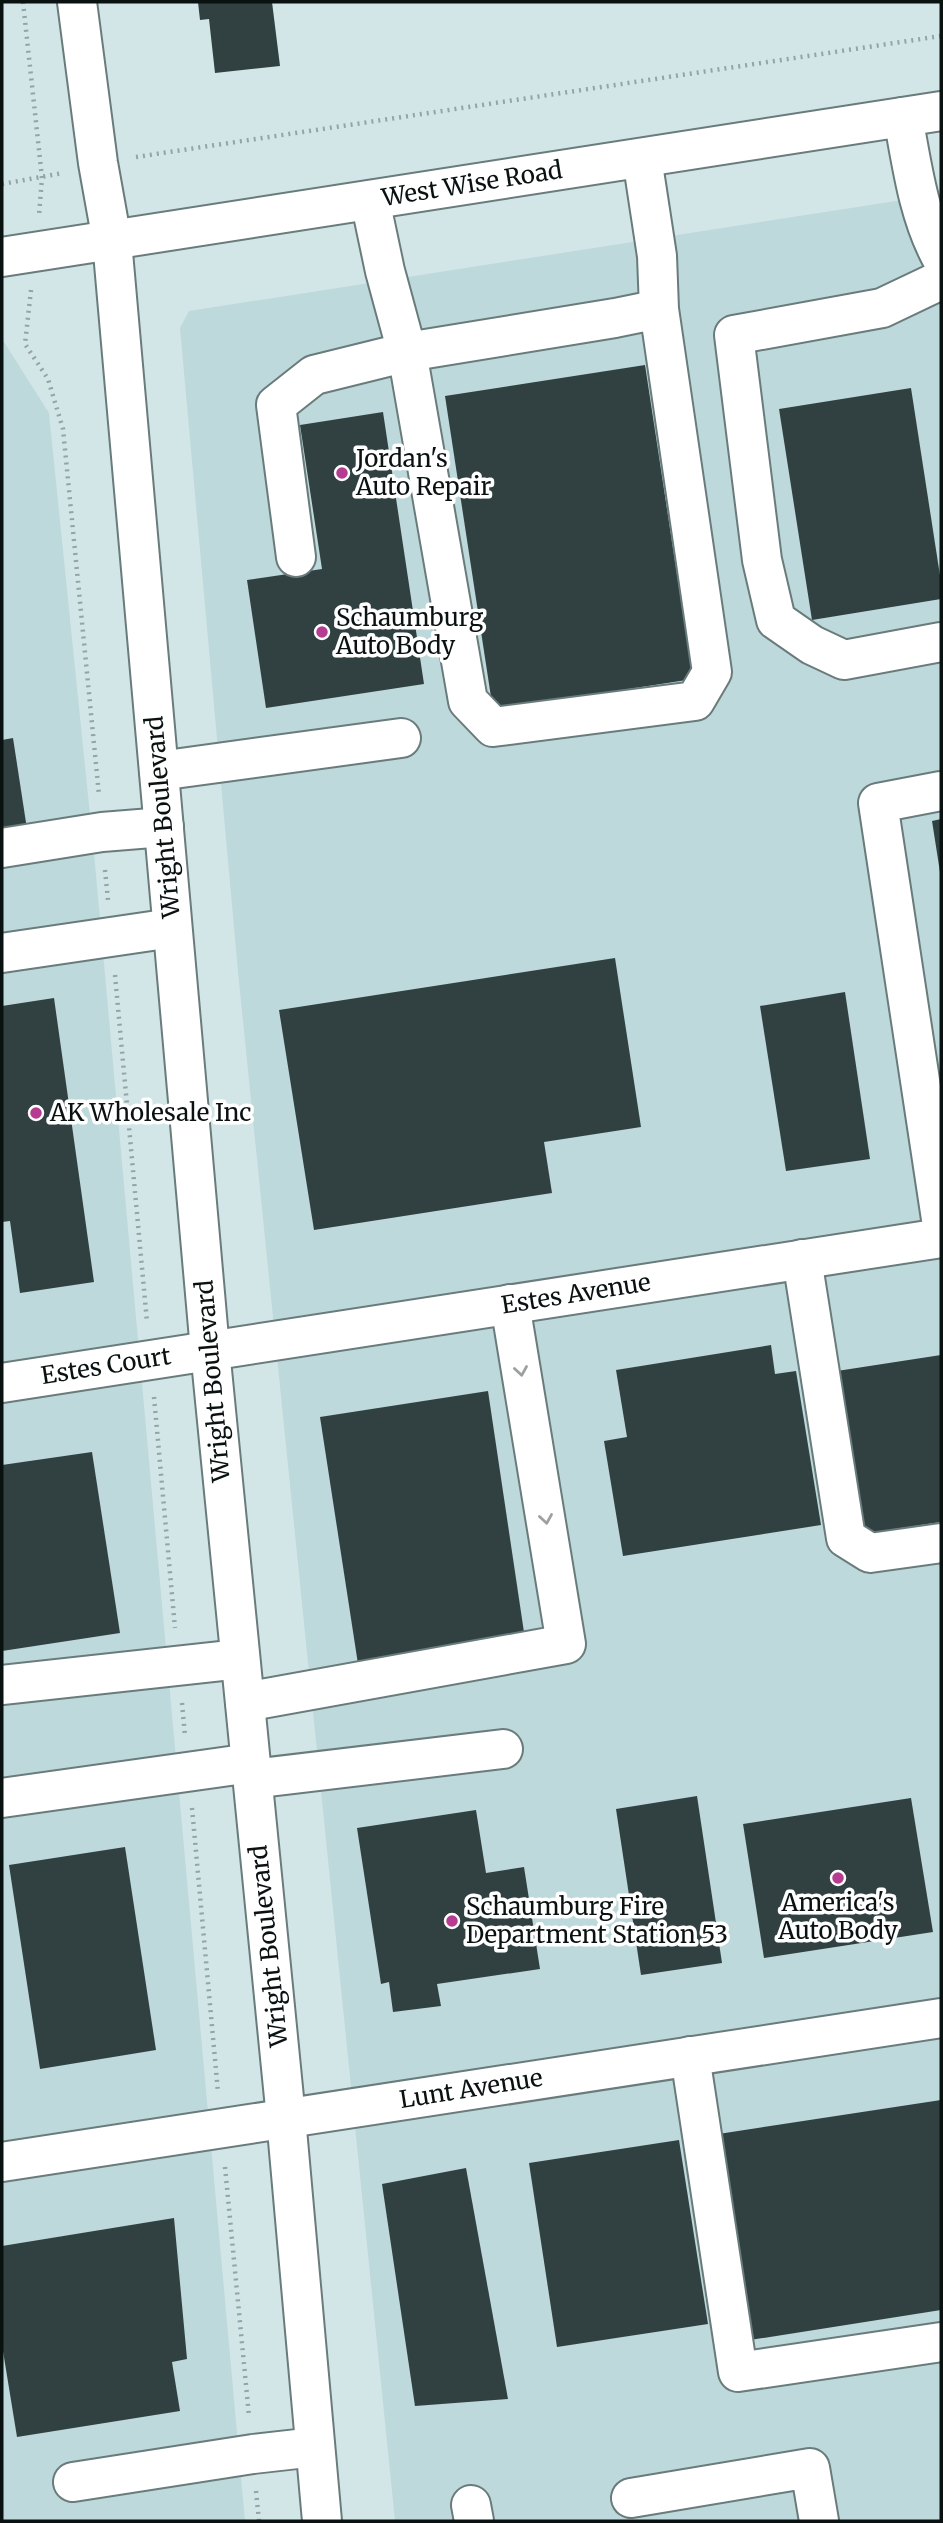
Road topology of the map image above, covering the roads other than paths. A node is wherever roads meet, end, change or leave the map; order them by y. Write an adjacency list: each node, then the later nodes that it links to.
1 (76, 2): 6 (street, Wright Boulevard)
2 (941, 111): 3 (street, West Wise Road)
3 (903, 117): 4 (street, West Wise Road); 8 (street)
4 (642, 158): 5 (street, West Wise Road); 10 (street)
5 (370, 200): 6 (street, West Wise Road); 11 (street)
6 (112, 241): 7 (street, West Wise Road); 15 (street, Wright Boulevard)
7 (2, 257)
8 (941, 257)
9 (941, 280): 13 (street)
10 (659, 309): 11 (street); 11 (street)
11 (407, 352): 12 (street)
12 (296, 557)
13 (941, 642)
14 (401, 738): 15 (street)
15 (159, 771): 17 (street, Wright Boulevard)
16 (941, 791): 21 (street)
17 (164, 827): 18 (street); 19 (street, Wright Boulevard)
18 (2, 848)
19 (172, 928): 20 (street); 25 (street, Wright Boulevard)
20 (2, 953)
21 (941, 1219)
22 (941, 1238): 23 (street, Estes Avenue)
23 (802, 1259): 24 (street, Estes Avenue); 27 (street)
24 (510, 1304): 25 (street, Estes Avenue); 30 (street, one-way to 30)
25 (210, 1350): 26 (street, Estes Court); 28 (street, Wright Boulevard)
26 (2, 1383)
27 (941, 1543)
28 (240, 1659): 29 (street); 30 (street, Wright Boulevard)
29 (2, 1685)
30 (245, 1702): 32 (street, Wright Boulevard)
31 (503, 1749): 32 (street)
32 (251, 1771): 33 (street); 36 (street, Wright Boulevard)
33 (2, 1798)
34 (941, 2018): 35 (street, Lunt Avenue)
35 (690, 2056): 36 (street, Lunt Avenue); 38 (street)
36 (286, 2118): 37 (street, Lunt Avenue); 39 (street, Wright Boulevard)
37 (2, 2160)
38 (941, 2342)
39 (315, 2447): 40 (street); 42 (street, Wright Boulevard)
40 (73, 2482)
41 (631, 2498): 43 (street)
42 (322, 2521)
43 (819, 2521)

